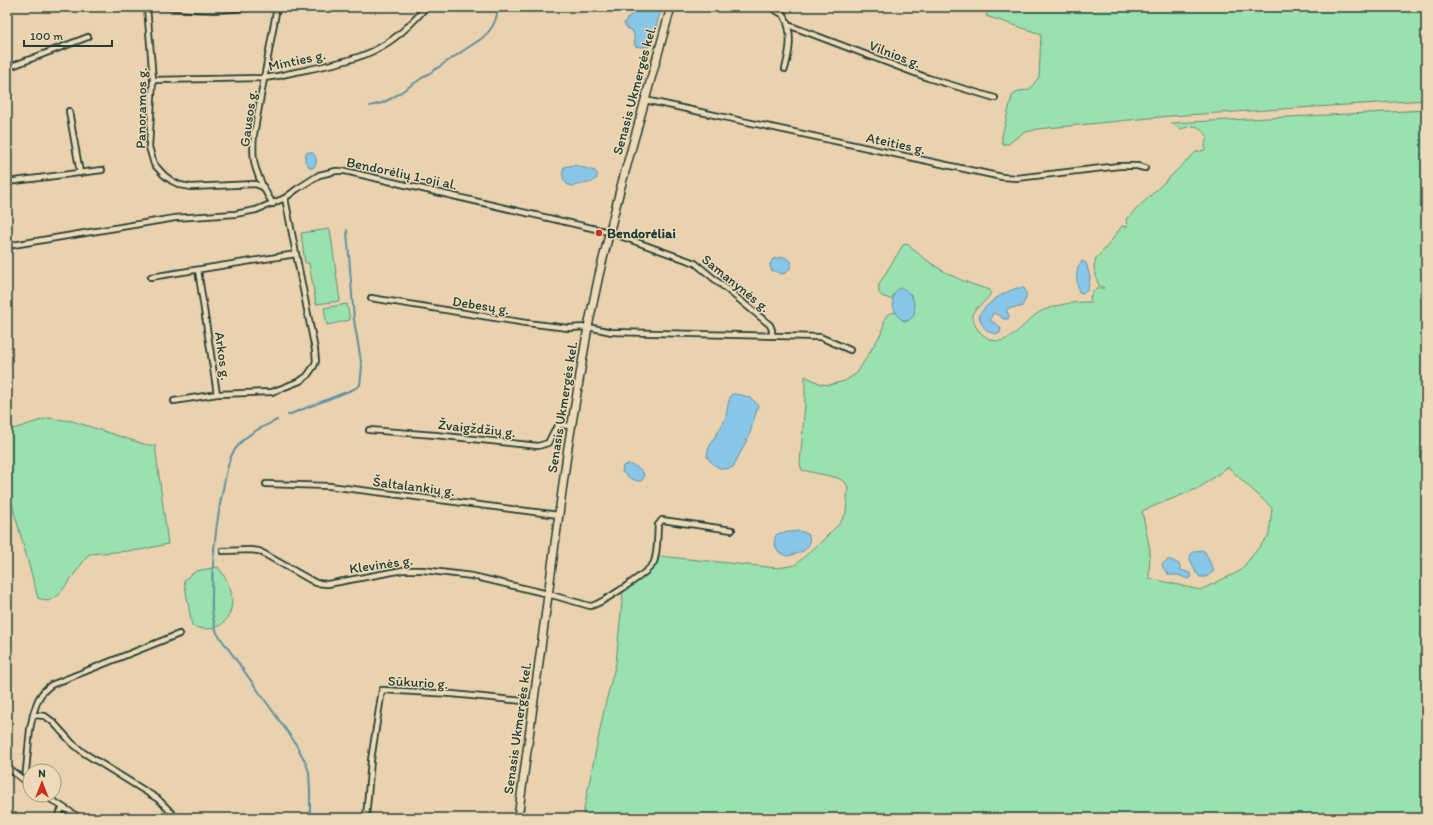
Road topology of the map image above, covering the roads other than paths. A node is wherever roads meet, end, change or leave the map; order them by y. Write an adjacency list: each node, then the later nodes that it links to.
1 (147, 7): 13 (street, Panoramos g.)
2 (166, 7): 3 (street)
3 (249, 7)
4 (277, 7): 12 (street, Gausos g.)
5 (426, 7): 12 (street, Minties g.)
6 (670, 7): 15 (main road, Senasis Ukmergės kel.)
7 (770, 7): 8 (street, Vilnios g.)
8 (788, 25): 11 (street); 14 (street, Vilnios g.)
9 (88, 38): 10 (street)
10 (7, 68)
11 (785, 68)
12 (264, 78): 13 (street, Minties g.); 21 (street, Gausos g.)
13 (153, 80): 21 (street, Panoramos g.)
14 (995, 98)
15 (645, 100): 17 (street, Ateities g.); 24 (main road, Senasis Ukmergės kel.)
16 (69, 111): 19 (street)
17 (1145, 168)
18 (102, 170): 19 (street)
19 (80, 172): 20 (street)
20 (7, 182)
21 (263, 187): 23 (street, Gausos g.)
22 (285, 198): 23 (street, Bendorėlių 1-oji al.); 24 (street, Bendorėlių 1-oji al.); 26 (street, Arkos g.)
23 (273, 204): 25 (street, Bendorėlių 1-oji al.)
24 (609, 232): 30 (main road, Senasis Ukmergės kel.); 31 (street, Samanynės g.)
25 (7, 246)
26 (296, 254): 27 (street); 33 (street, Arkos g.)
27 (198, 270): 28 (street); 33 (street, Arkos g.)
28 (151, 277)
29 (371, 298): 30 (street, Debesų g.)
30 (588, 327): 31 (street, Samanynės g.); 35 (main road, Senasis Ukmergės kel.)
31 (772, 335): 32 (street, Samanynės g.)
32 (850, 350)
33 (217, 394): 34 (street)
34 (174, 401)
35 (572, 426): 36 (street, Žvaigždžių g.); 38 (main road, Senasis Ukmergės kel.)
36 (369, 430)
37 (266, 484): 38 (street, Šaltalankių g.)
38 (559, 515): 41 (main road, Senasis Ukmergės kel.)
39 (732, 530): 41 (street, Klevinės g.)
40 (223, 551): 41 (street, Klevinės g.)
41 (548, 594): 43 (main road, Senasis Ukmergės kel.)
42 (179, 634): 44 (street)
43 (534, 702): 53 (street, Sūkurio g.); 54 (main road, Senasis Ukmergės kel.)
44 (33, 714): 45 (street); 52 (street)
45 (27, 763)
46 (7, 767): 47 (street)
47 (22, 779)
48 (56, 803): 49 (street)
49 (63, 808): 50 (street); 51 (street)
50 (59, 818)
51 (80, 818)
52 (177, 818)
53 (366, 818)
54 (518, 818)

